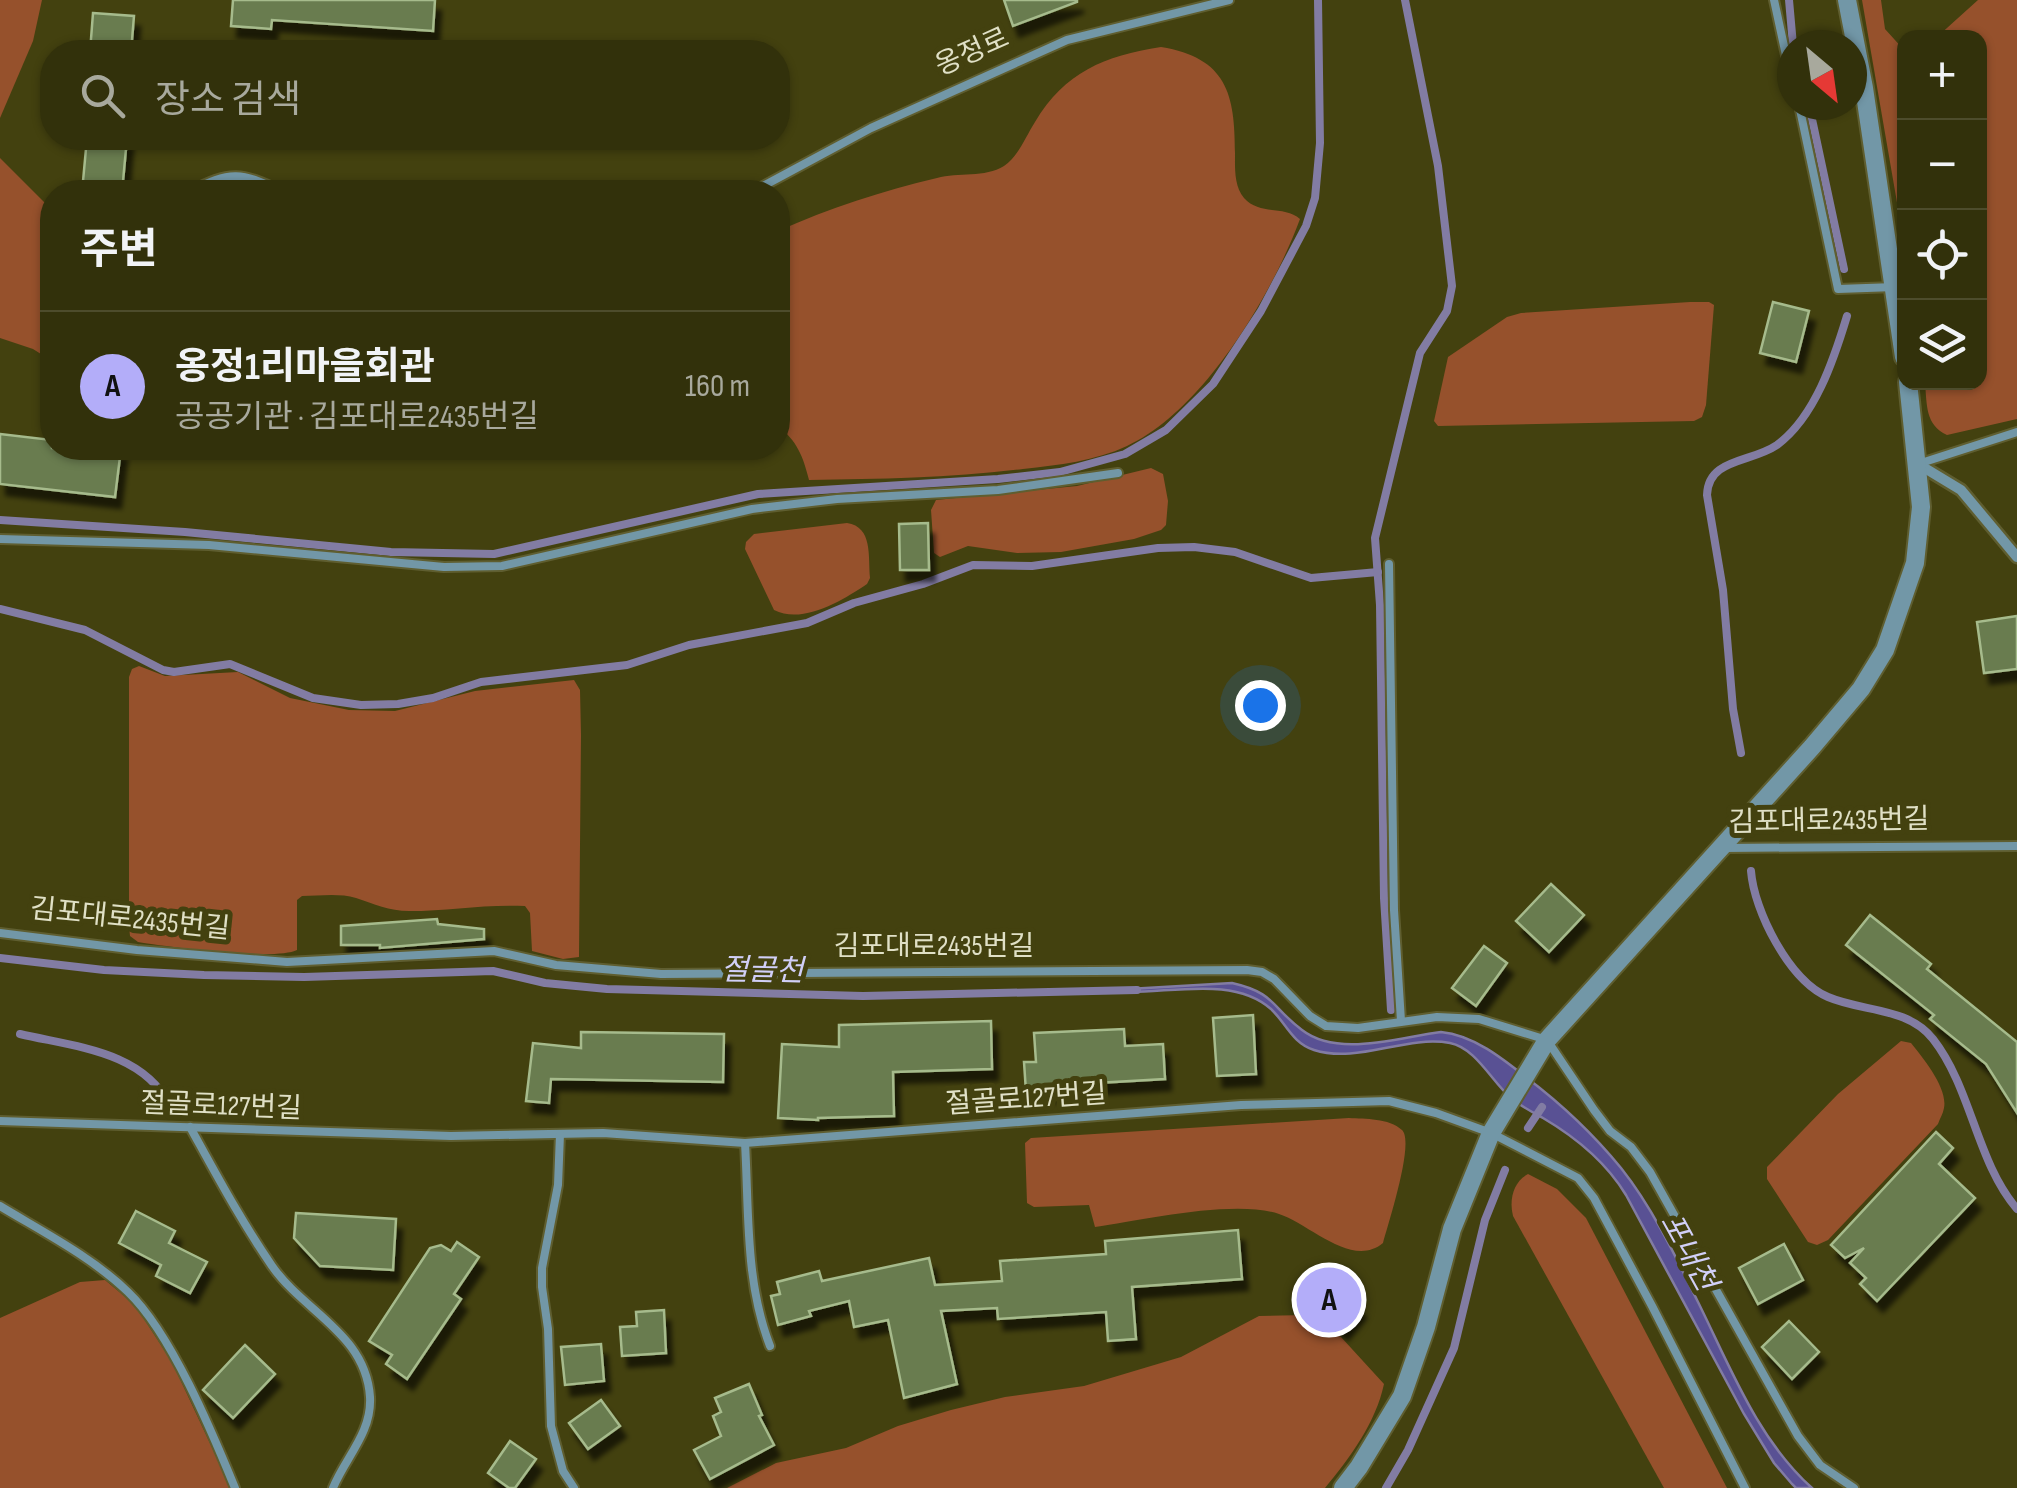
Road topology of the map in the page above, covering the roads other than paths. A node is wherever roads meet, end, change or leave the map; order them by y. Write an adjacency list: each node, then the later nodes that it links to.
1 (1229, 0): 8 (lane, 옹정로)
2 (1774, 0): 4 (lane)
3 (1847, 0): 9 (street)
4 (1781, 30)
5 (1802, 120): 9 (lane)
6 (215, 180): 7 (lane)
7 (259, 180)
8 (774, 180)
9 (1896, 287): 10 (street)
10 (1897, 300)
11 (1909, 390): 13 (street)
12 (2017, 432): 13 (lane)
13 (1918, 464): 16 (street); 19 (street)
14 (1118, 473): 15 (lane)
15 (0, 539)
16 (2017, 557)
17 (1389, 564): 21 (lane)
18 (2017, 846): 19 (lane, 김포대로2435번길)
19 (1718, 848): 22 (street, 김포대로2435번길)
20 (0, 933): 21 (lane, 김포대로2435번길)
21 (1401, 1021): 22 (lane, 김포대로2435번길)
22 (1547, 1040): 25 (street, 김포대로2435번길); 35 (lane)
23 (0, 1121): 24 (lane, 절골로127번길)
24 (190, 1127): 26 (lane, 절골로127번길); 31 (lane)
25 (1491, 1133): 27 (lane, 절골로127번길); 33 (street, 김포대로2435번길); 34 (lane)
26 (560, 1134): 27 (lane, 절골로127번길); 32 (lane)
27 (745, 1142): 29 (lane)
28 (0, 1206): 30 (lane)
29 (770, 1346)
30 (236, 1488)
31 (332, 1488)
32 (574, 1488)
33 (1343, 1488)
34 (1745, 1488)
35 (1854, 1488)

